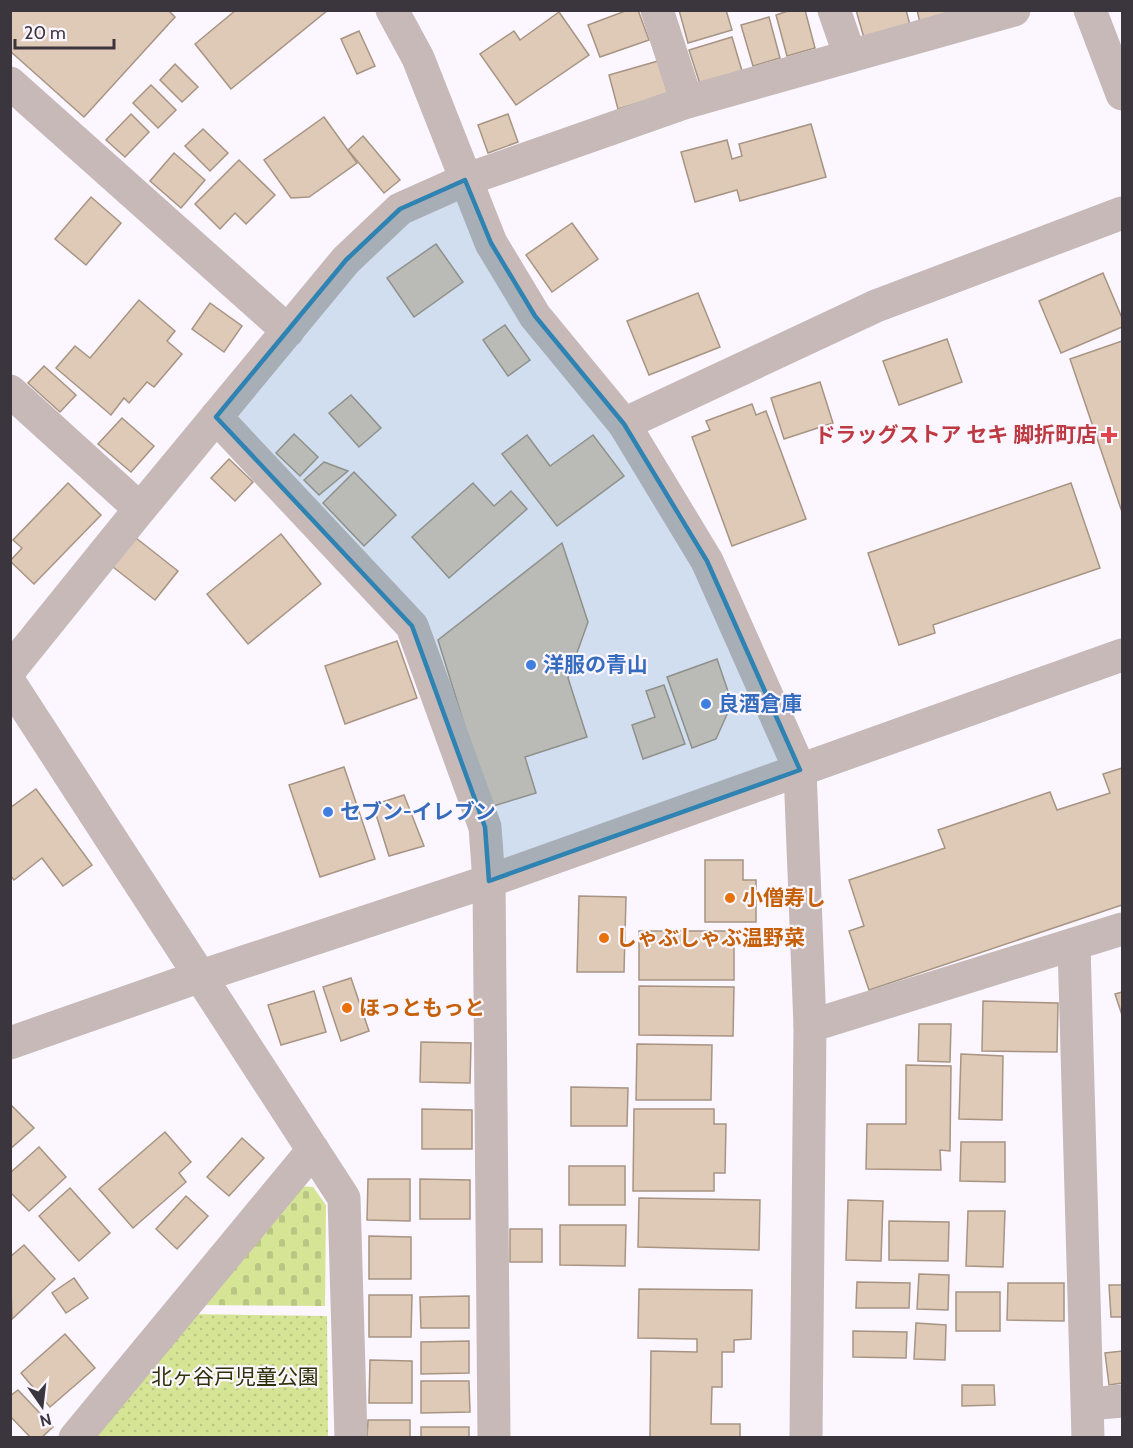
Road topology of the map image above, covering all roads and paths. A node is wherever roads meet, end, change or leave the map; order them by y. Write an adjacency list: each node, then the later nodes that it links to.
1 (393, 10): 10 (street)
2 (657, 10): 9 (street)
3 (834, 10): 6 (street)
4 (1014, 10): 6 (street)
5 (1090, 10): 8 (street)
6 (850, 56): 9 (street)
7 (10, 83): 12 (street)
8 (1122, 93)
9 (687, 102): 10 (street)
10 (465, 180): 12 (street); 15 (street)
11 (1122, 213): 15 (street)
12 (288, 331): 14 (street)
13 (10, 391): 16 (street)
14 (216, 417): 16 (street); 21 (street)
15 (624, 424): 20 (street)
16 (140, 509): 18 (street)
17 (1122, 655): 20 (street)
18 (10, 670)
19 (10, 683): 24 (street)
20 (800, 770): 21 (street); 25 (street)
21 (489, 881): 24 (street); 32 (street)
22 (1122, 929): 23 (street)
23 (1074, 945): 25 (street); 29 (street)
24 (201, 976): 26 (street); 27 (street)
25 (810, 1026): 33 (street)
26 (10, 1043)
27 (313, 1150): 30 (street); 31 (street)
28 (1122, 1401): 29 (street)
29 (1089, 1404): 34 (street)
30 (75, 1437)
31 (351, 1437)
32 (494, 1437)
33 (806, 1437)
34 (1088, 1437)

